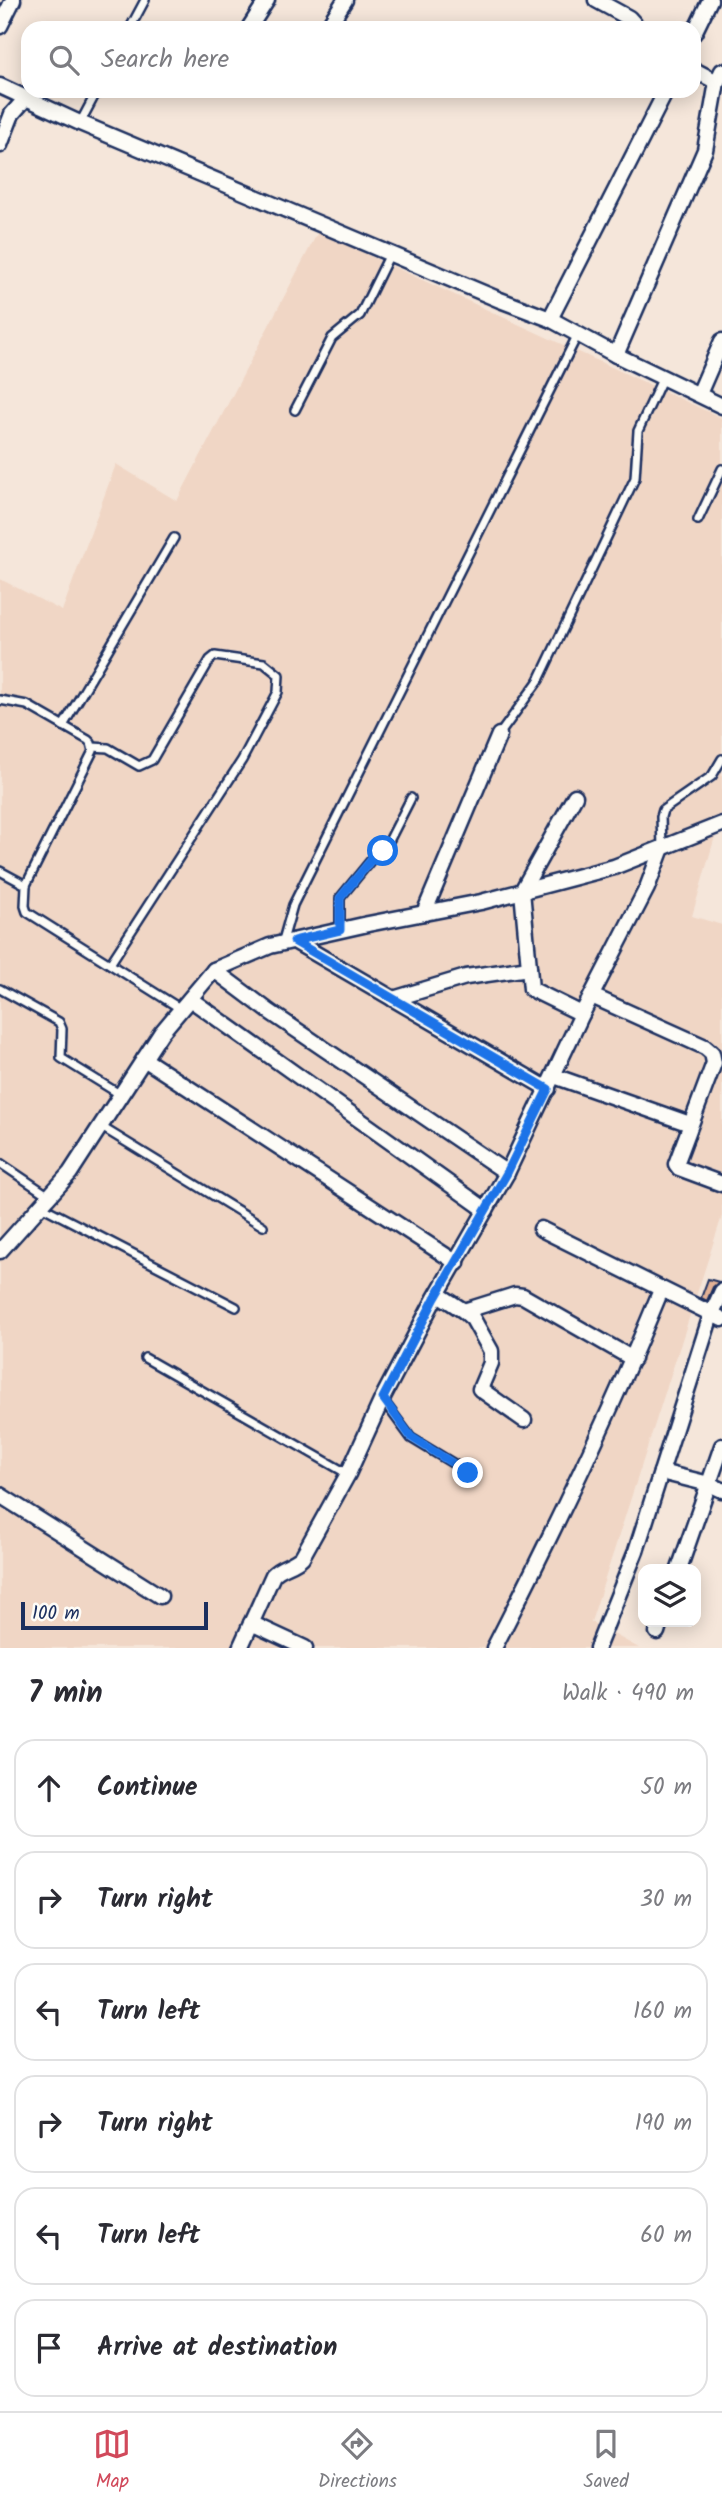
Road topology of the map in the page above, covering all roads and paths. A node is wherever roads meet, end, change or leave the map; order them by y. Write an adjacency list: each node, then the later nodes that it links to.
1 (13, 0): 12 (street)
2 (145, 0): 7 (lane)
3 (267, 0): 8 (street)
4 (345, 0): 9 (street)
5 (596, 0): 10 (street)
6 (710, 0): 11 (street)
7 (134, 21)
8 (254, 21)
9 (332, 21)
10 (632, 21)
11 (700, 21)
12 (0, 26)
13 (701, 72): 14 (street)
14 (720, 77): 26 (street)
15 (0, 86): 16 (street)
16 (21, 96)
17 (26, 98): 20 (street); 21 (street)
18 (93, 98): 20 (lane)
19 (662, 98): 23 (street)
20 (80, 123): 22 (street)
21 (0, 145)
22 (390, 254): 23 (street); 30 (lane)
23 (550, 319): 24 (street)
24 (578, 334): 26 (street); 48 (lane)
25 (722, 341): 28 (street)
26 (616, 355): 27 (street)
27 (663, 377): 28 (street); 36 (lane)
28 (699, 394): 29 (street)
29 (722, 405)
30 (295, 410)
31 (722, 470): 32 (lane)
32 (698, 520)
33 (174, 538): 35 (lane)
34 (0, 701): 35 (lane)
35 (63, 726): 37 (lane)
36 (499, 735): 46 (street)
37 (93, 747): 44 (lane); 49 (lane)
38 (722, 758): 42 (lane)
39 (575, 796): 45 (street)
40 (411, 797): 47 (lane)
41 (722, 824): 42 (street)
42 (662, 848): 45 (street); 53 (street)
43 (0, 872): 44 (lane)
44 (26, 885): 49 (lane)
45 (522, 891): 46 (street); 50 (street)
46 (424, 913): 47 (street)
47 (340, 930): 48 (street)
48 (288, 942): 51 (street); 54 (street)
49 (110, 964): 55 (lane)
50 (529, 968): 54 (street); 56 (street)
51 (214, 970): 55 (street); 63 (street)
52 (0, 989): 59 (lane)
53 (592, 996): 56 (street); 60 (street)
54 (393, 999): 58 (street)
55 (186, 1004): 57 (street); 66 (street)
56 (582, 1014): 58 (street)
57 (144, 1059): 59 (street); 70 (street)
58 (551, 1083): 60 (street); 63 (street)
59 (121, 1095): 61 (street)
60 (690, 1124): 64 (street)
61 (100, 1126): 65 (street); 67 (lane)
62 (0, 1163): 65 (lane)
63 (507, 1173): 66 (street)
64 (722, 1184)
65 (45, 1201): 69 (street); 74 (lane)
66 (486, 1210): 70 (street)
67 (263, 1226)
68 (541, 1229): 71 (street)
69 (0, 1251)
70 (457, 1264): 73 (street)
71 (661, 1290): 76 (street); 78 (street)
72 (722, 1291): 76 (street)
73 (438, 1294): 75 (street); 79 (street)
74 (236, 1307)
75 (464, 1311): 78 (street); 80 (street)
76 (717, 1317): 82 (street)
77 (145, 1358): 84 (lane)
78 (632, 1359): 92 (street)
79 (383, 1398): 83 (lane); 84 (street)
80 (524, 1420)
81 (722, 1446): 85 (street)
82 (661, 1472): 85 (street); 93 (street)
83 (468, 1473)
84 (348, 1475): 89 (street)
85 (715, 1487): 87 (street)
86 (0, 1495): 88 (street)
87 (681, 1564)
88 (160, 1596)
89 (251, 1623): 90 (street); 91 (street)
90 (240, 1648)
91 (305, 1648)
92 (494, 1648)
93 (597, 1648)

